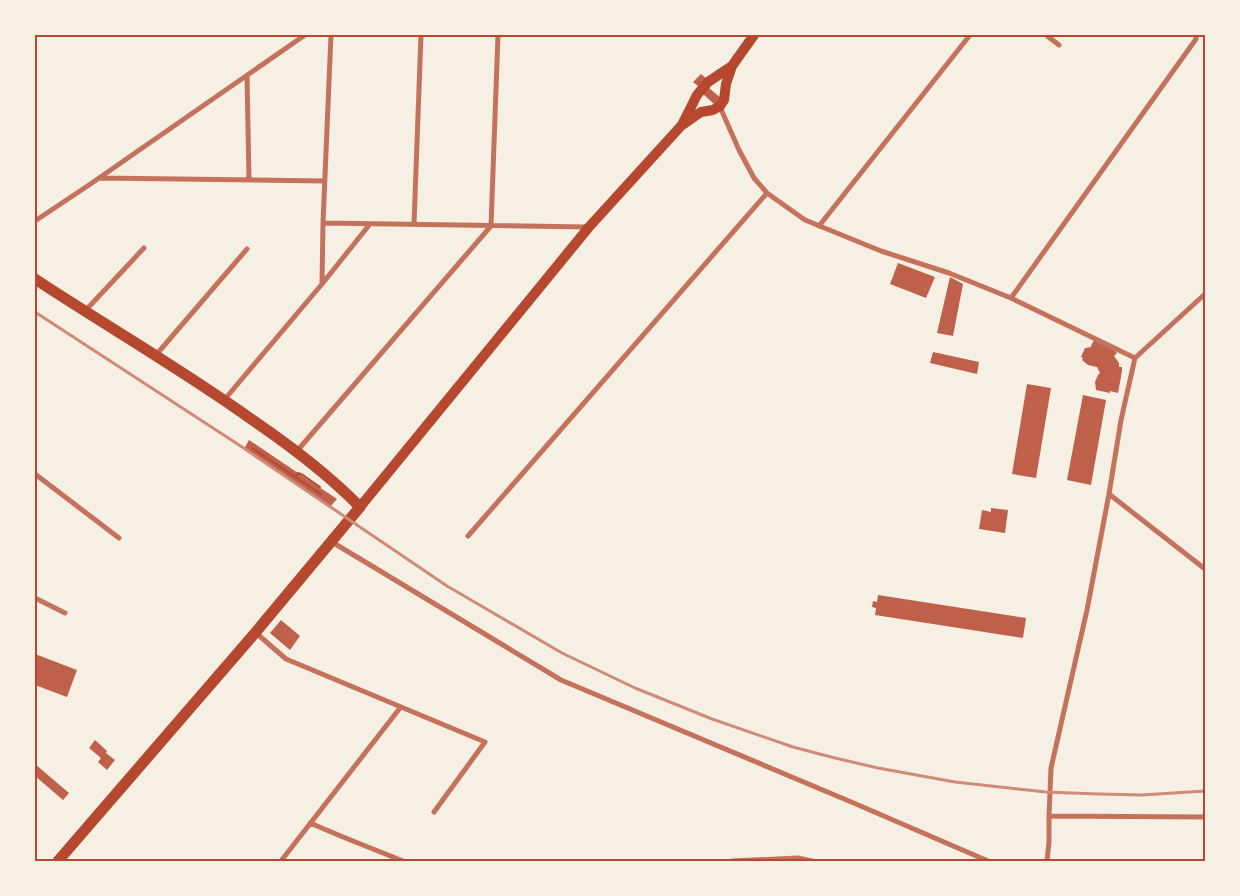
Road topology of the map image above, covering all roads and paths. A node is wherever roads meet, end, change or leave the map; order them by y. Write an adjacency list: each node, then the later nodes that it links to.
1 (305, 35): 11 (street)
2 (331, 35): 16 (street)
3 (421, 35): 21 (street)
4 (498, 35): 22 (street)
5 (754, 35): 10 (main road)
6 (970, 35): 23 (street)
7 (1046, 35): 9 (street)
8 (1196, 35): 30 (street)
9 (1059, 45)
10 (732, 66): 12 (main road); 13 (main road)
11 (247, 76): 14 (street); 15 (street)
12 (720, 106): 13 (main road); 17 (street)
13 (682, 126): 24 (main road)
14 (99, 178): 15 (street); 18 (street)
15 (249, 180): 16 (street)
16 (325, 180): 19 (street)
17 (767, 193): 23 (street); 43 (street)
18 (35, 221)
19 (323, 223): 20 (street); 28 (street)
20 (370, 224): 21 (street); 28 (street)
21 (414, 224): 22 (street)
22 (491, 226): 24 (street); 36 (street)
23 (819, 226): 30 (street)
24 (589, 227): 42 (main road)
25 (144, 248): 31 (street)
26 (247, 249): 32 (street)
27 (35, 278): 31 (main road)
28 (322, 284): 34 (street)
29 (1205, 294): 33 (street)
30 (1011, 298): 33 (street)
31 (84, 311): 32 (main road)
32 (156, 355): 34 (main road)
33 (1135, 358): 41 (street)
34 (224, 400): 36 (main road)
35 (252, 448): 39 (path)
36 (297, 451): 42 (main road)
37 (35, 474): 44 (street)
38 (298, 474): 39 (path)
39 (295, 477): 40 (path)
40 (321, 494)
41 (1109, 494): 46 (street); 52 (street)
42 (360, 507): 45 (main road)
43 (468, 536)
44 (120, 538)
45 (332, 542): 49 (main road); 60 (street)
46 (1205, 568)
47 (35, 598): 48 (street)
48 (65, 612)
49 (255, 632): 50 (street); 55 (main road)
50 (400, 708): 51 (street); 54 (street)
51 (434, 812)
52 (1049, 816): 53 (street); 61 (street)
53 (1205, 817)
54 (310, 823): 56 (street); 57 (street)
55 (58, 861)
56 (281, 861)
57 (404, 861)
58 (732, 861): 59 (street)
59 (812, 861)
60 (988, 861)
61 (1047, 861)

